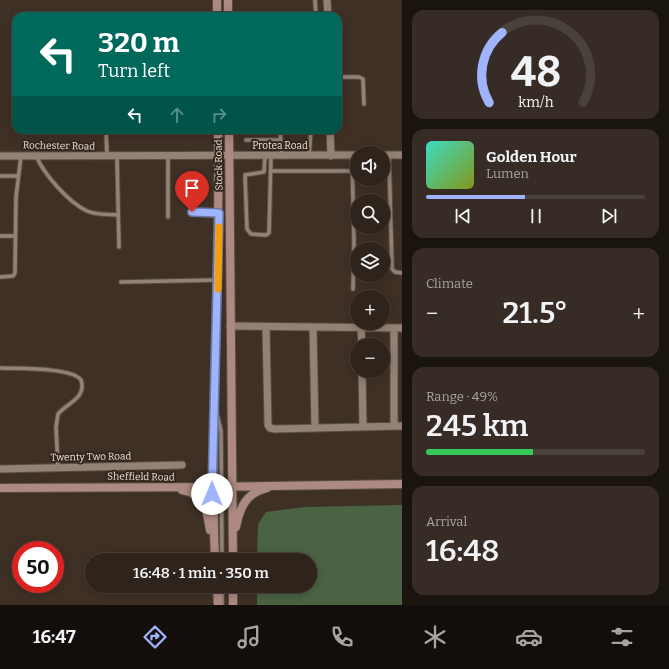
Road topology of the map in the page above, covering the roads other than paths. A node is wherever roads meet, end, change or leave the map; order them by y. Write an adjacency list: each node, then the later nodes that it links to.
1 (217, 0): 5 (main road)
2 (228, 0): 6 (main road)
3 (315, 0): 7 (lane)
4 (328, 0): 8 (street)
5 (217, 12)
6 (228, 12)
7 (316, 12)
8 (328, 12)
9 (342, 77): 10 (lane)
10 (364, 104)
11 (106, 134): 27 (lane)
12 (218, 134): 23 (main road, Stock Road)
13 (229, 134): 28 (main road, Stock Road)
14 (280, 134): 18 (lane)
15 (311, 134): 31 (lane)
16 (330, 134): 32 (street)
17 (246, 140): 18 (lane)
18 (281, 140): 30 (lane)
19 (402, 154): 25 (street)
20 (21, 155): 21 (street, Rochester Road); 26 (street, Rochester Road); 37 (lane)
21 (35, 155): 27 (street, Rochester Road); 42 (lane)
22 (168, 155): 23 (street, Rochester Road); 33 (street, Rochester Road); 43 (lane)
23 (219, 155): 28 (street, Protea Road); 41 (main road, Stock Road)
24 (350, 155): 32 (street, Protea Road)
25 (390, 155)
26 (0, 156)
27 (107, 156): 33 (street, Rochester Road)
28 (229, 156): 29 (street, Protea Road); 52 (main road, Stock Road)
29 (268, 156): 30 (street, Protea Road); 34 (lane); 34 (lane)
30 (282, 156): 31 (street, Protea Road)
31 (309, 156): 32 (street, Protea Road)
32 (331, 156)
33 (117, 157): 42 (lane)
34 (271, 171): 35 (lane)
35 (350, 171)
36 (0, 176): 37 (lane)
37 (18, 176): 45 (lane)
38 (352, 186): 51 (lane)
39 (388, 186): 47 (lane)
40 (192, 187): 41 (lane)
41 (219, 213): 49 (main road, Stock Road)
42 (118, 215): 46 (lane)
43 (168, 217)
44 (0, 236): 45 (lane)
45 (15, 236): 48 (lane)
46 (119, 247)
47 (402, 273)
48 (0, 277)
49 (218, 280): 50 (lane); 61 (main road, Stock Road)
50 (121, 282)
51 (352, 289)
52 (230, 326): 53 (street); 74 (main road, Stock Road)
53 (266, 327): 54 (street); 65 (street)
54 (313, 328): 58 (street); 65 (street)
55 (390, 328): 56 (street)
56 (394, 328): 57 (street); 63 (street)
57 (402, 328)
58 (350, 329)
59 (0, 368): 67 (lane)
60 (362, 378): 62 (street)
61 (214, 403): 72 (main road, Stock Road); 73 (lane)
62 (363, 426): 63 (street); 65 (street)
63 (394, 426): 64 (street)
64 (402, 426)
65 (315, 428)
66 (182, 466): 67 (street, Twenty Two Road)
67 (58, 468): 68 (street, Twenty Two Road)
68 (0, 469)
69 (402, 484): 70 (main road, Sheffield Road)
70 (282, 485): 74 (main road, Sheffield Road); 76 (main road)
71 (164, 487): 72 (main road, Sheffield Road); 75 (main road, Sheffield Road); 77 (main road)
72 (212, 487): 73 (main road, Sheffield Road); 77 (main road, Stock Road)
73 (221, 487): 74 (main road, Sheffield Road); 78 (lane)
74 (232, 487): 76 (main road, Stock Road)
75 (0, 488)
76 (233, 540): 79 (main road, Stock Road)
77 (215, 550)
78 (222, 553)
79 (233, 553)
80 (217, 593): 83 (main road)
81 (222, 593): 84 (lane)
82 (233, 593): 85 (main road)
83 (218, 605)
84 (222, 605)
85 (233, 605)

